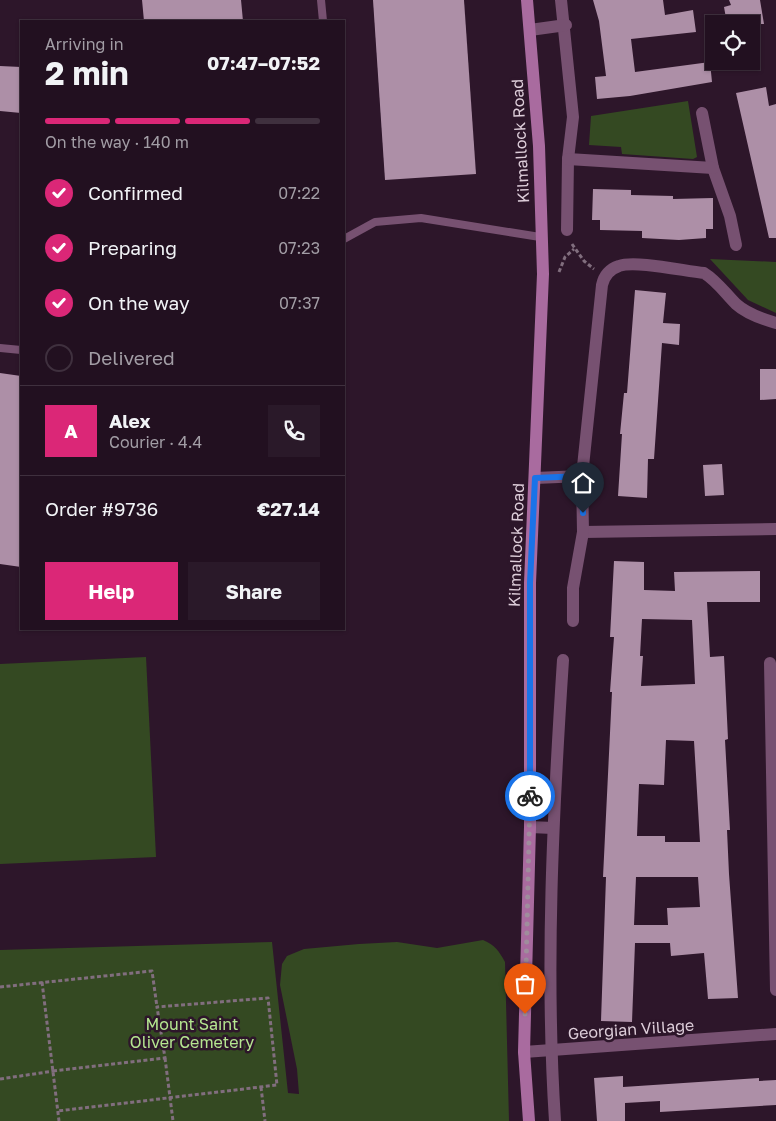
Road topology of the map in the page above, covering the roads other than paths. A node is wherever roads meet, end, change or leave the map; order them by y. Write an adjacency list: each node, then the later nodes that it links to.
1 (321, 0): 4 (lane)
2 (527, 0): 6 (main road, Kilmallock Road)
3 (561, 0): 5 (street)
4 (323, 20)
5 (566, 25): 6 (street); 8 (street)
6 (530, 30): 11 (main road, Kilmallock Road)
7 (702, 113): 9 (street)
8 (568, 159): 9 (street); 10 (street)
9 (712, 168): 13 (street)
10 (567, 230)
11 (540, 237): 12 (lane); 18 (main road, Kilmallock Road)
12 (345, 238)
13 (736, 245)
14 (776, 323): 17 (street)
15 (0, 348): 16 (lane)
16 (20, 350)
17 (582, 476): 18 (street); 20 (street)
18 (535, 478): 24 (main road, Kilmallock Road)
19 (776, 529): 20 (street)
20 (583, 532): 21 (street)
21 (573, 621)
22 (563, 660): 25 (street, Georgian Village)
23 (770, 663): 26 (street)
24 (530, 827): 25 (street); 29 (main road, Kilmallock Road)
25 (553, 828): 28 (street, Georgian Village)
26 (776, 990)
27 (776, 1034): 28 (street, Georgian Village)
28 (551, 1051): 29 (street); 31 (street)
29 (524, 1052): 30 (main road, Kilmallock Road)
30 (529, 1121)
31 (555, 1121)

